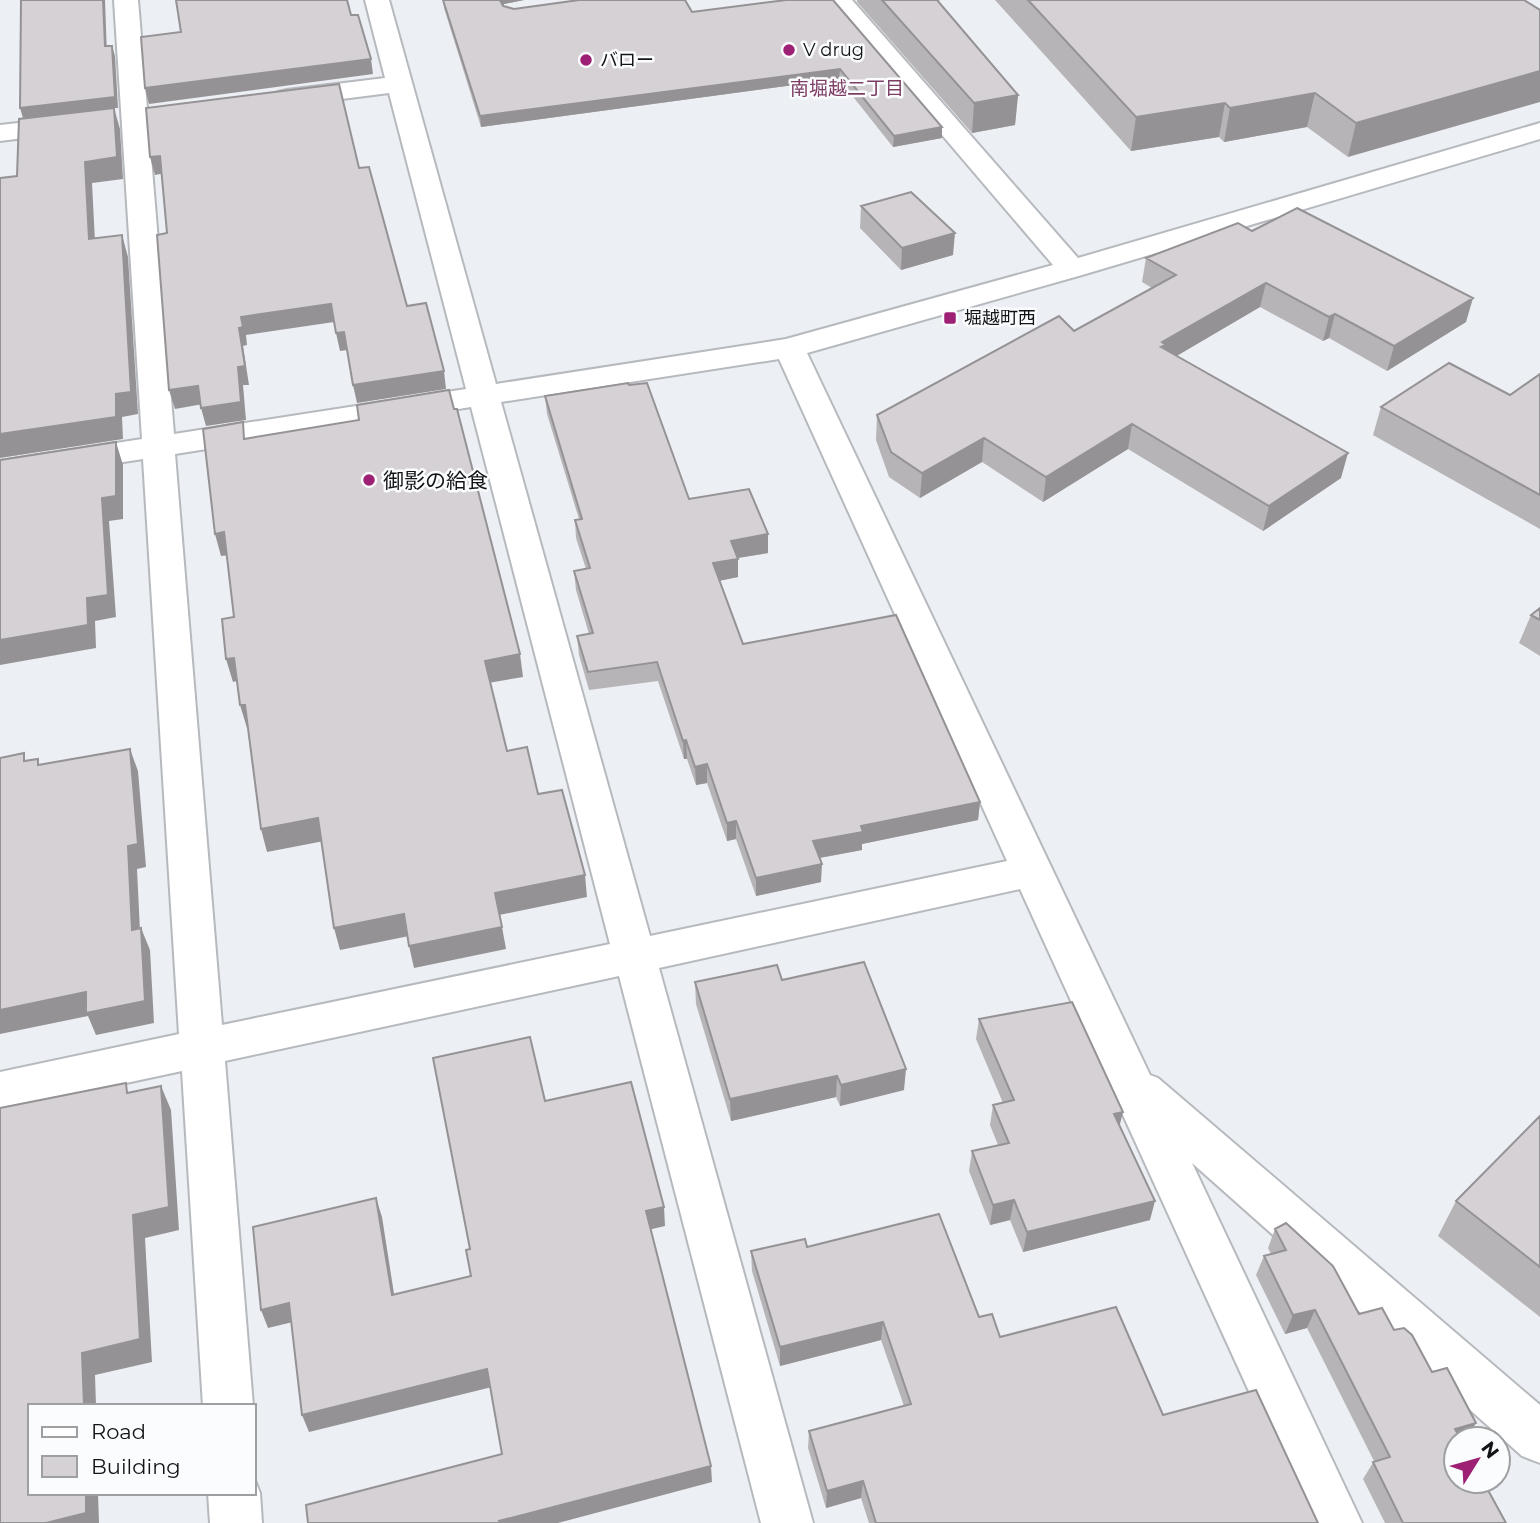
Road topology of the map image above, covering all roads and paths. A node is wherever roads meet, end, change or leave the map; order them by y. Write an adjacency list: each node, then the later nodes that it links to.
1 (126, 0): 6 (street)
2 (377, 0): 4 (street)
3 (839, 0): 9 (street)
4 (400, 84): 5 (street); 11 (street)
5 (267, 100)
6 (124, 118): 8 (street); 12 (street)
7 (1540, 131): 9 (street)
8 (0, 134)
9 (1072, 269): 10 (street)
10 (789, 348): 11 (street); 14 (street)
11 (484, 396): 12 (street); 15 (street)
12 (158, 447): 13 (street); 16 (street)
13 (0, 471)
14 (1033, 871): 15 (street); 17 (street)
15 (634, 956): 16 (street); 23 (street)
16 (202, 1048): 18 (street); 19 (street)
17 (1130, 1080): 20 (street); 24 (street)
18 (0, 1091)
19 (228, 1404)
20 (1540, 1438)
21 (234, 1495): 22 (street)
22 (236, 1523)
23 (787, 1523)
24 (1336, 1523)

